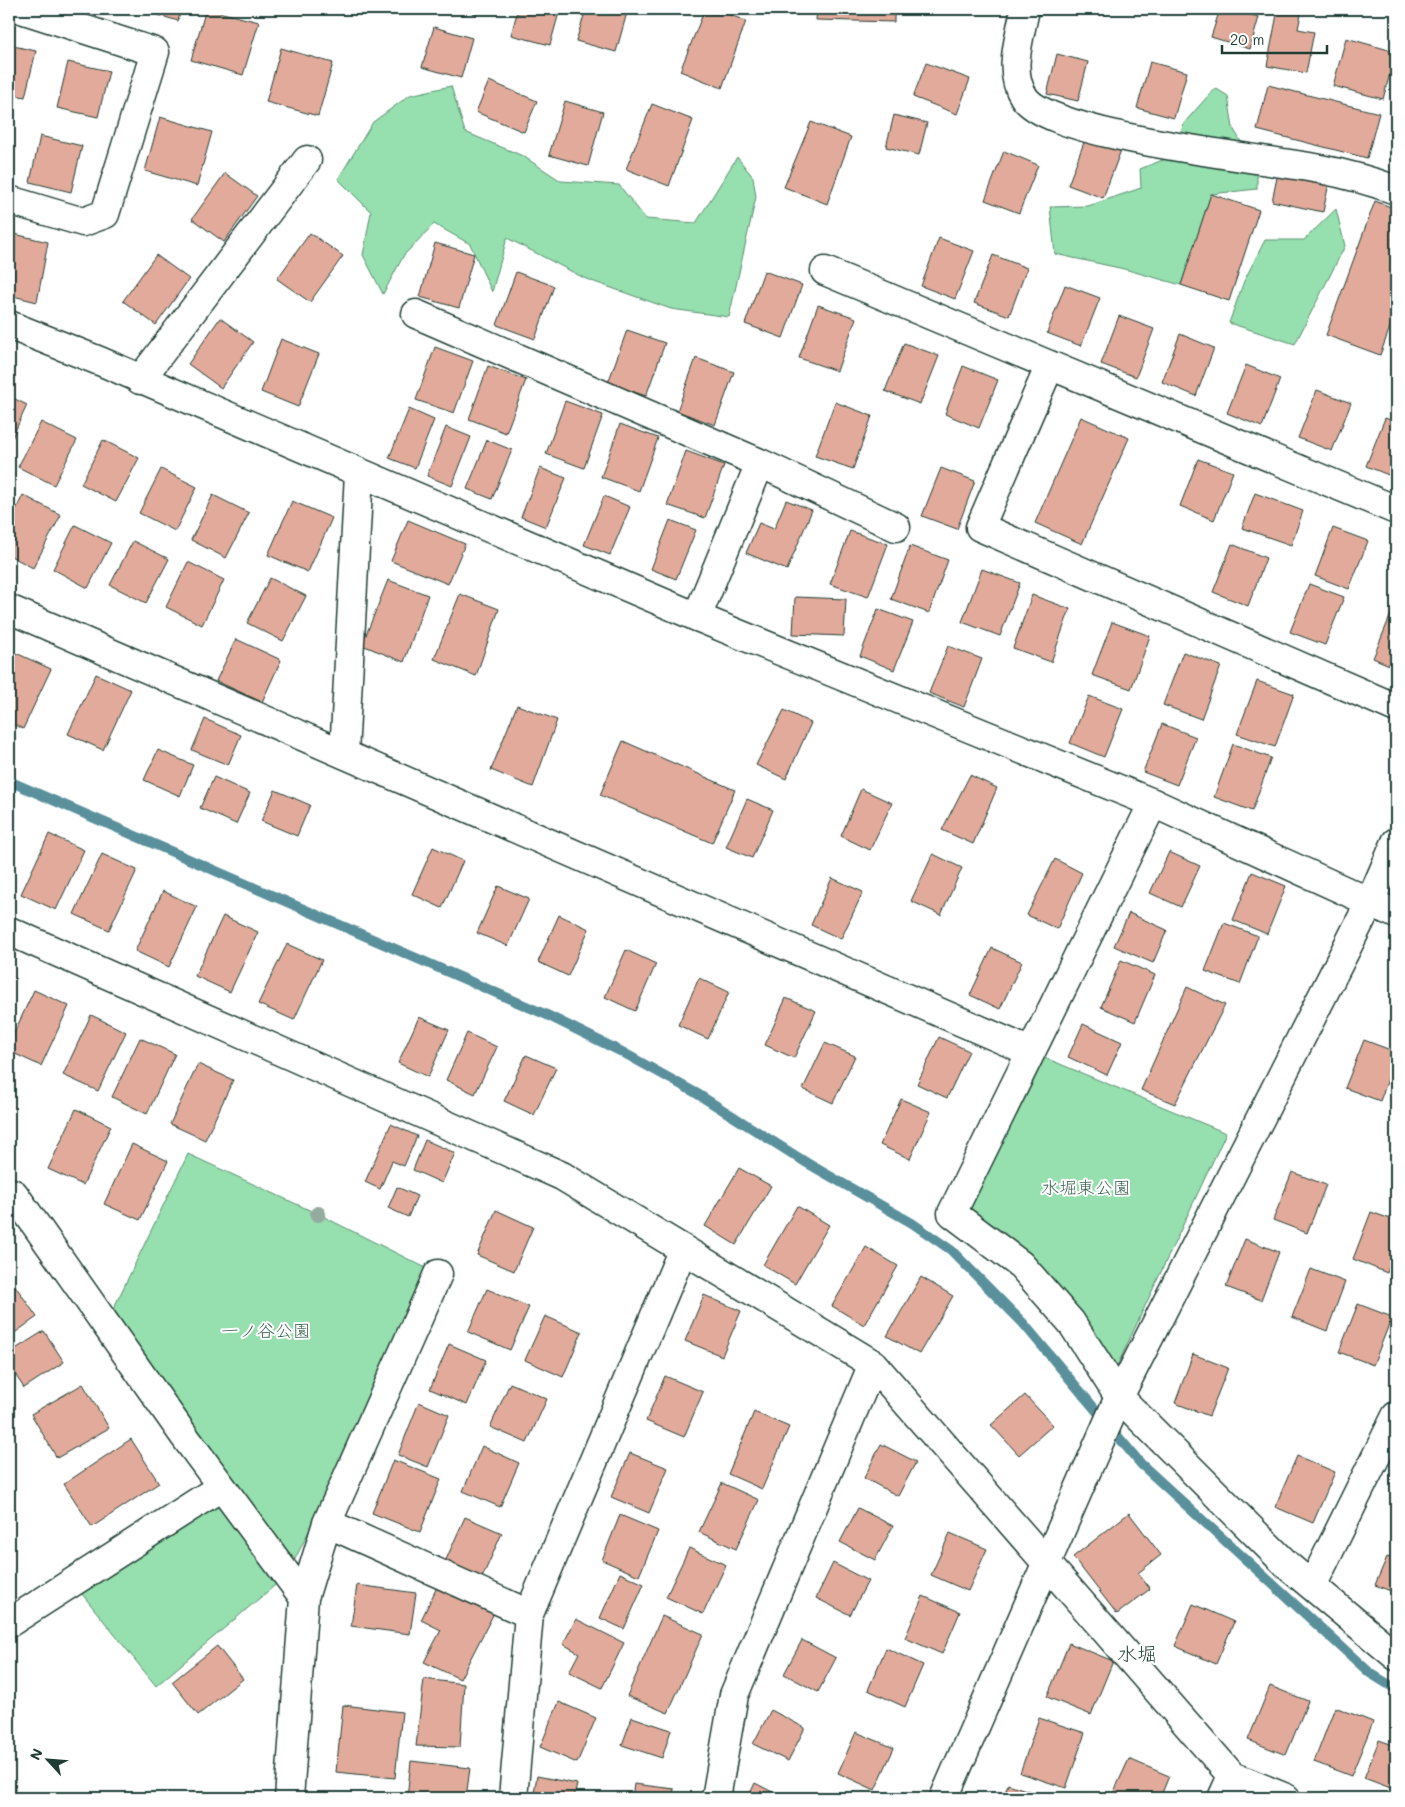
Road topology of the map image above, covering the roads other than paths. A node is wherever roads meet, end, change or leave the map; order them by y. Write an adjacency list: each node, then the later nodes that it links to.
1 (21, 9): 5 (street)
2 (1024, 9): 4 (street)
3 (307, 160): 10 (street)
4 (1396, 190)
5 (9, 200)
6 (825, 272): 9 (street)
7 (416, 314): 11 (street)
8 (9, 325): 10 (street)
9 (1050, 365): 13 (street); 17 (street)
10 (140, 380): 12 (street)
11 (760, 463): 14 (street); 16 (street)
12 (359, 473): 16 (street); 18 (street)
13 (1396, 510)
14 (896, 527)
15 (9, 609): 18 (street)
16 (697, 617): 19 (street)
17 (1396, 708)
18 (344, 754): 24 (street)
19 (1153, 803): 21 (street); 24 (street)
20 (1396, 842): 21 (street)
21 (1370, 902): 22 (street); 29 (street)
22 (1396, 914)
23 (9, 931): 26 (street)
24 (1031, 1052): 29 (street)
25 (9, 1192): 32 (street)
26 (683, 1249): 28 (street); 37 (street)
27 (438, 1274): 33 (street)
28 (873, 1364): 34 (street); 43 (street)
29 (1117, 1403): 34 (street); 35 (street)
30 (1396, 1416): 31 (street)
31 (1389, 1447): 35 (street)
32 (221, 1487): 36 (street); 38 (street)
33 (327, 1523): 36 (street); 37 (street)
34 (1047, 1562): 40 (street); 44 (street)
35 (1312, 1586): 39 (street)
36 (304, 1598): 41 (street)
37 (529, 1614): 42 (street)
38 (9, 1623)
39 (1396, 1656)
40 (1227, 1787): 45 (street)
41 (289, 1798)
42 (513, 1798)
43 (716, 1798)
44 (944, 1798)
45 (1286, 1798)

